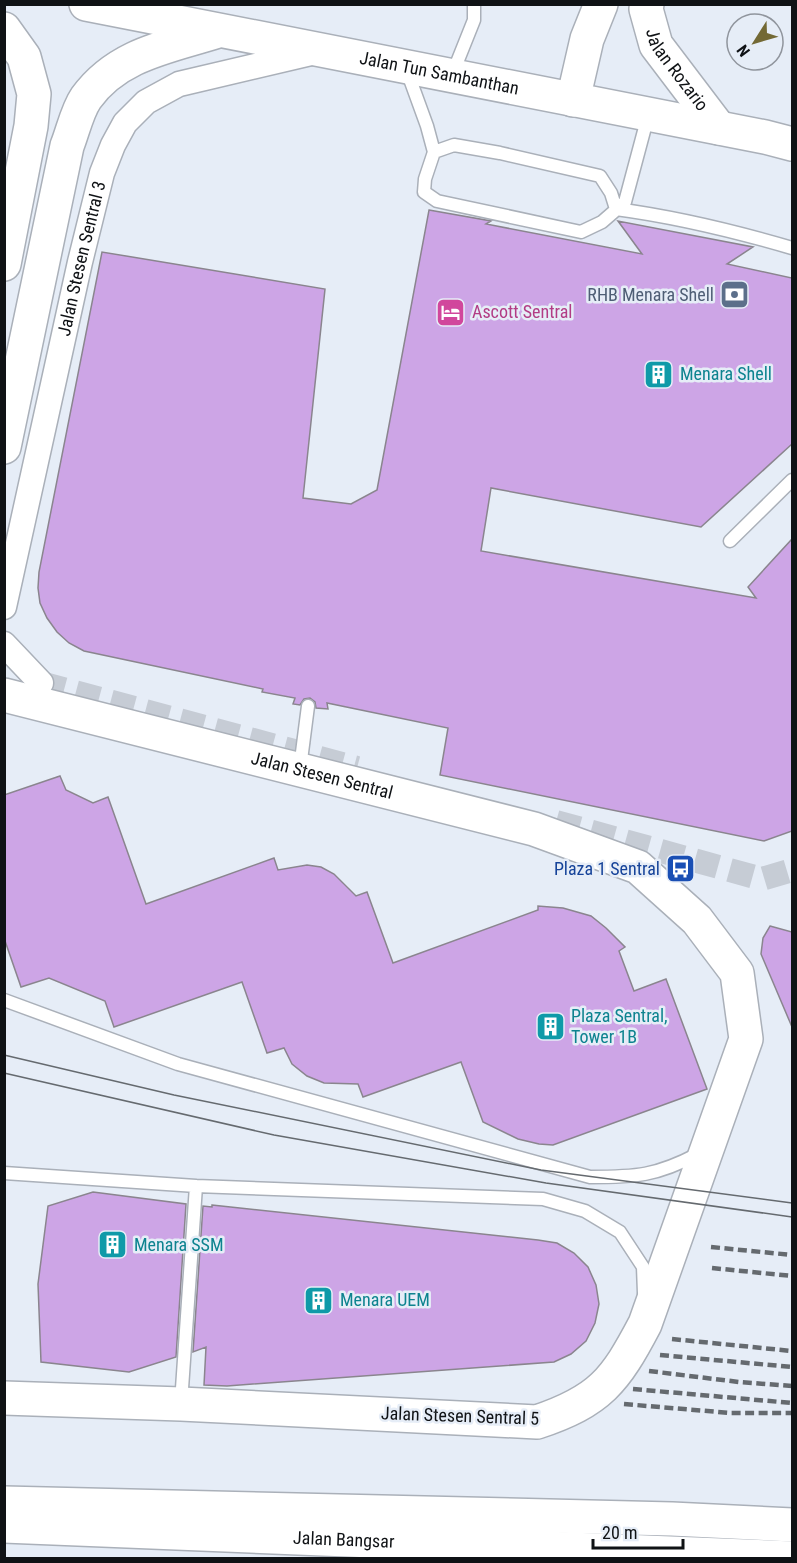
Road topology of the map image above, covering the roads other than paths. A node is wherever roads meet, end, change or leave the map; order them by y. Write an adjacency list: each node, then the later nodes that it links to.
1 (86, 4): 5 (main road, Jalan Tun Sambanthan)
2 (474, 4): 10 (lane)
3 (601, 4): 11 (main road)
4 (647, 4): 13 (main road, Jalan Rozario)
5 (123, 8): 7 (main road, Jalan Tun Sambanthan)
6 (4, 29): 18 (main road)
7 (219, 31): 8 (main road, Jalan Tun Sambanthan); 19 (main road)
8 (320, 51): 9 (main road, Jalan Tun Sambanthan); 22 (street, Jalan Stesen Sentral 3)
9 (406, 68): 10 (main road, Jalan Tun Sambanthan); 15 (lane)
10 (451, 77): 11 (main road, Jalan Tun Sambanthan)
11 (573, 100): 12 (main road, Jalan Tun Sambanthan)
12 (649, 115): 13 (main road, Jalan Tun Sambanthan); 16 (lane)
13 (719, 128): 14 (main road, Jalan Tun Sambanthan)
14 (783, 144)
15 (434, 152): 16 (lane); 16 (lane)
16 (616, 209): 17 (lane)
17 (792, 248)
18 (7, 253)
19 (4, 447)
20 (792, 480): 21 (lane)
21 (730, 541)
22 (4, 607)
23 (4, 644): 24 (street)
24 (19, 690): 26 (main road, Jalan Stesen Sentral)
25 (308, 706): 26 (lane)
26 (300, 770): 27 (main road, Jalan Stesen Sentral)
27 (628, 857): 29 (main road, Jalan Stesen Sentral 5)
28 (4, 1000): 29 (lane)
29 (707, 1150): 32 (main road, Jalan Stesen Sentral 5)
30 (4, 1173): 31 (lane)
31 (196, 1186): 32 (lane); 34 (lane)
32 (645, 1324): 34 (main road, Jalan Stesen Sentral 5)
33 (4, 1398): 34 (main road, Jalan Stesen Sentral 5)
34 (181, 1404)
35 (4, 1503): 36 (main road)
36 (792, 1525)
37 (4, 1526): 38 (main road, Jalan Bangsar)
38 (792, 1558)

